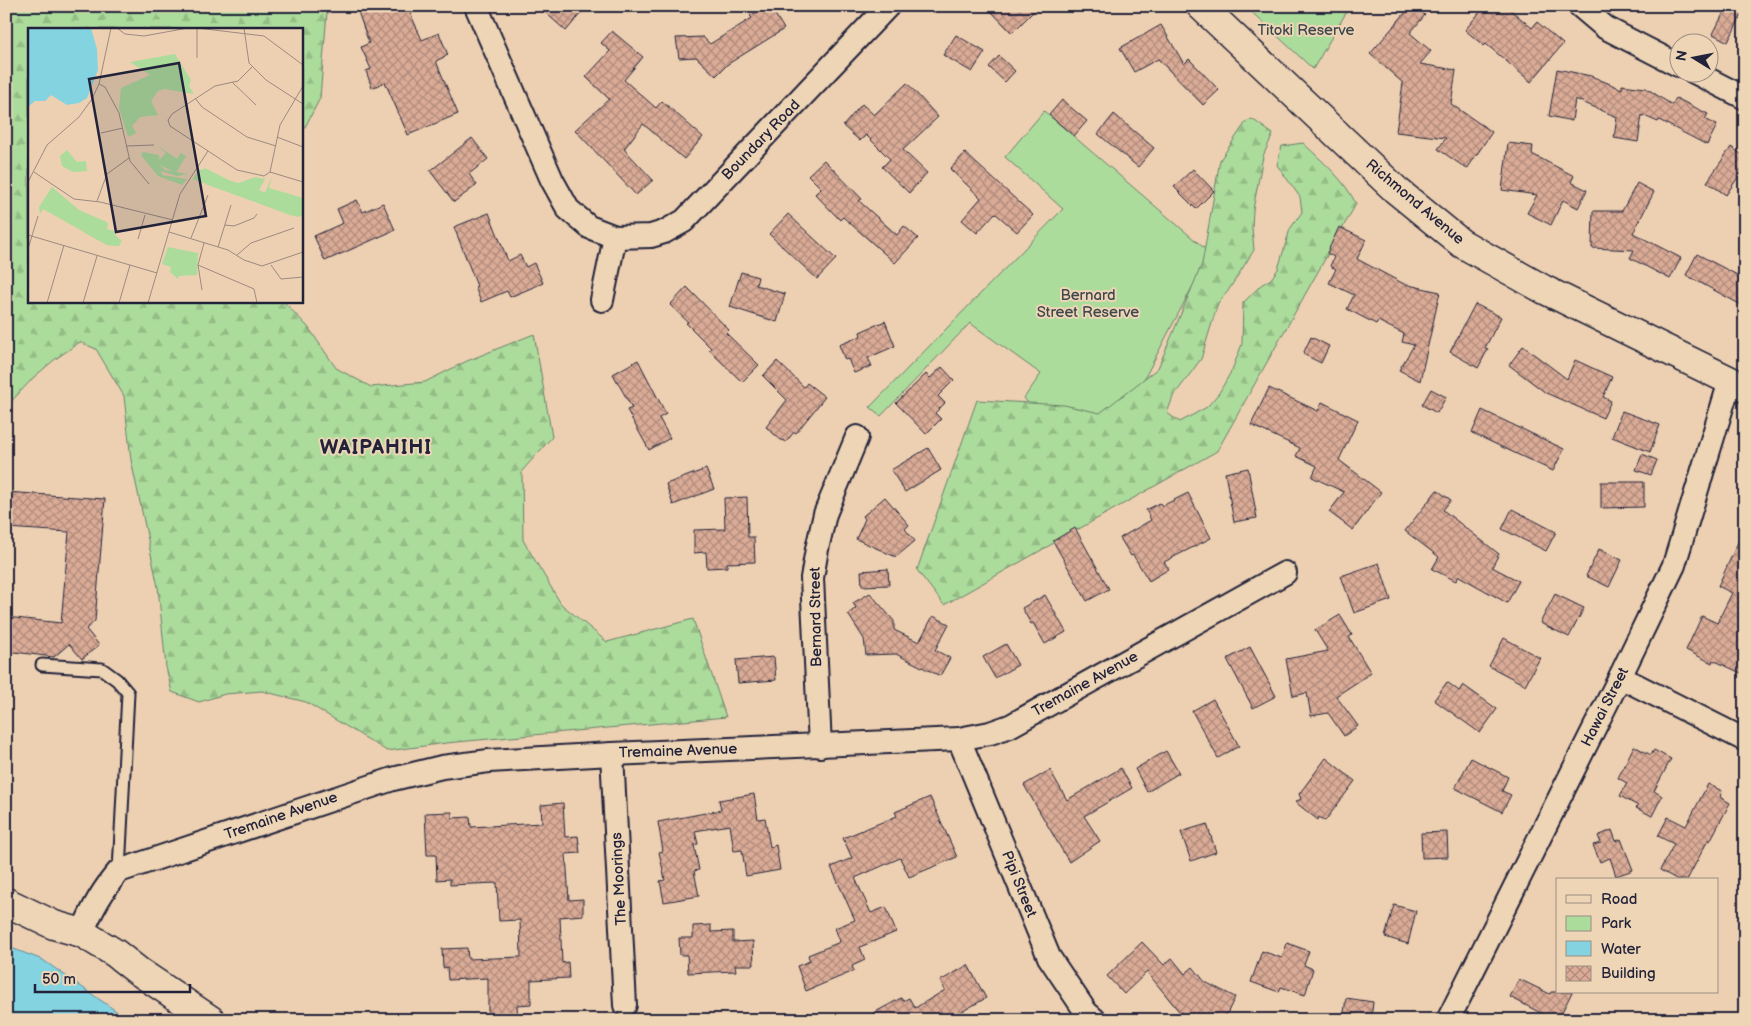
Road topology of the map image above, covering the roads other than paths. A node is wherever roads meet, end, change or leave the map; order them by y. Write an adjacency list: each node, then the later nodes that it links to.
1 (476, 6): 8 (street, Boundary Road)
2 (888, 6): 8 (street, Boundary Road)
3 (1201, 6): 10 (street, Richmond Avenue)
4 (1580, 6): 5 (street)
5 (1668, 60)
6 (1714, 82): 7 (street)
7 (1745, 98)
8 (615, 237): 9 (street)
9 (602, 300)
10 (1738, 384): 14 (street, Hawai Street)
11 (857, 437): 17 (street, Bernard Street)
12 (1285, 573): 15 (street, Tremaine Avenue)
13 (42, 665): 19 (lane)
14 (1620, 677): 16 (street); 25 (street, Hawai Street)
15 (959, 739): 17 (street, Tremaine Avenue); 24 (street, Pipi Street)
16 (1745, 740)
17 (820, 746): 18 (street, Tremaine Avenue)
18 (612, 754): 19 (street, Tremaine Avenue); 22 (street, The Moorings)
19 (119, 871): 21 (street)
20 (6, 902): 21 (street)
21 (82, 933): 23 (street)
22 (625, 1005)
23 (211, 1020)
24 (1095, 1020)
25 (1448, 1020)

